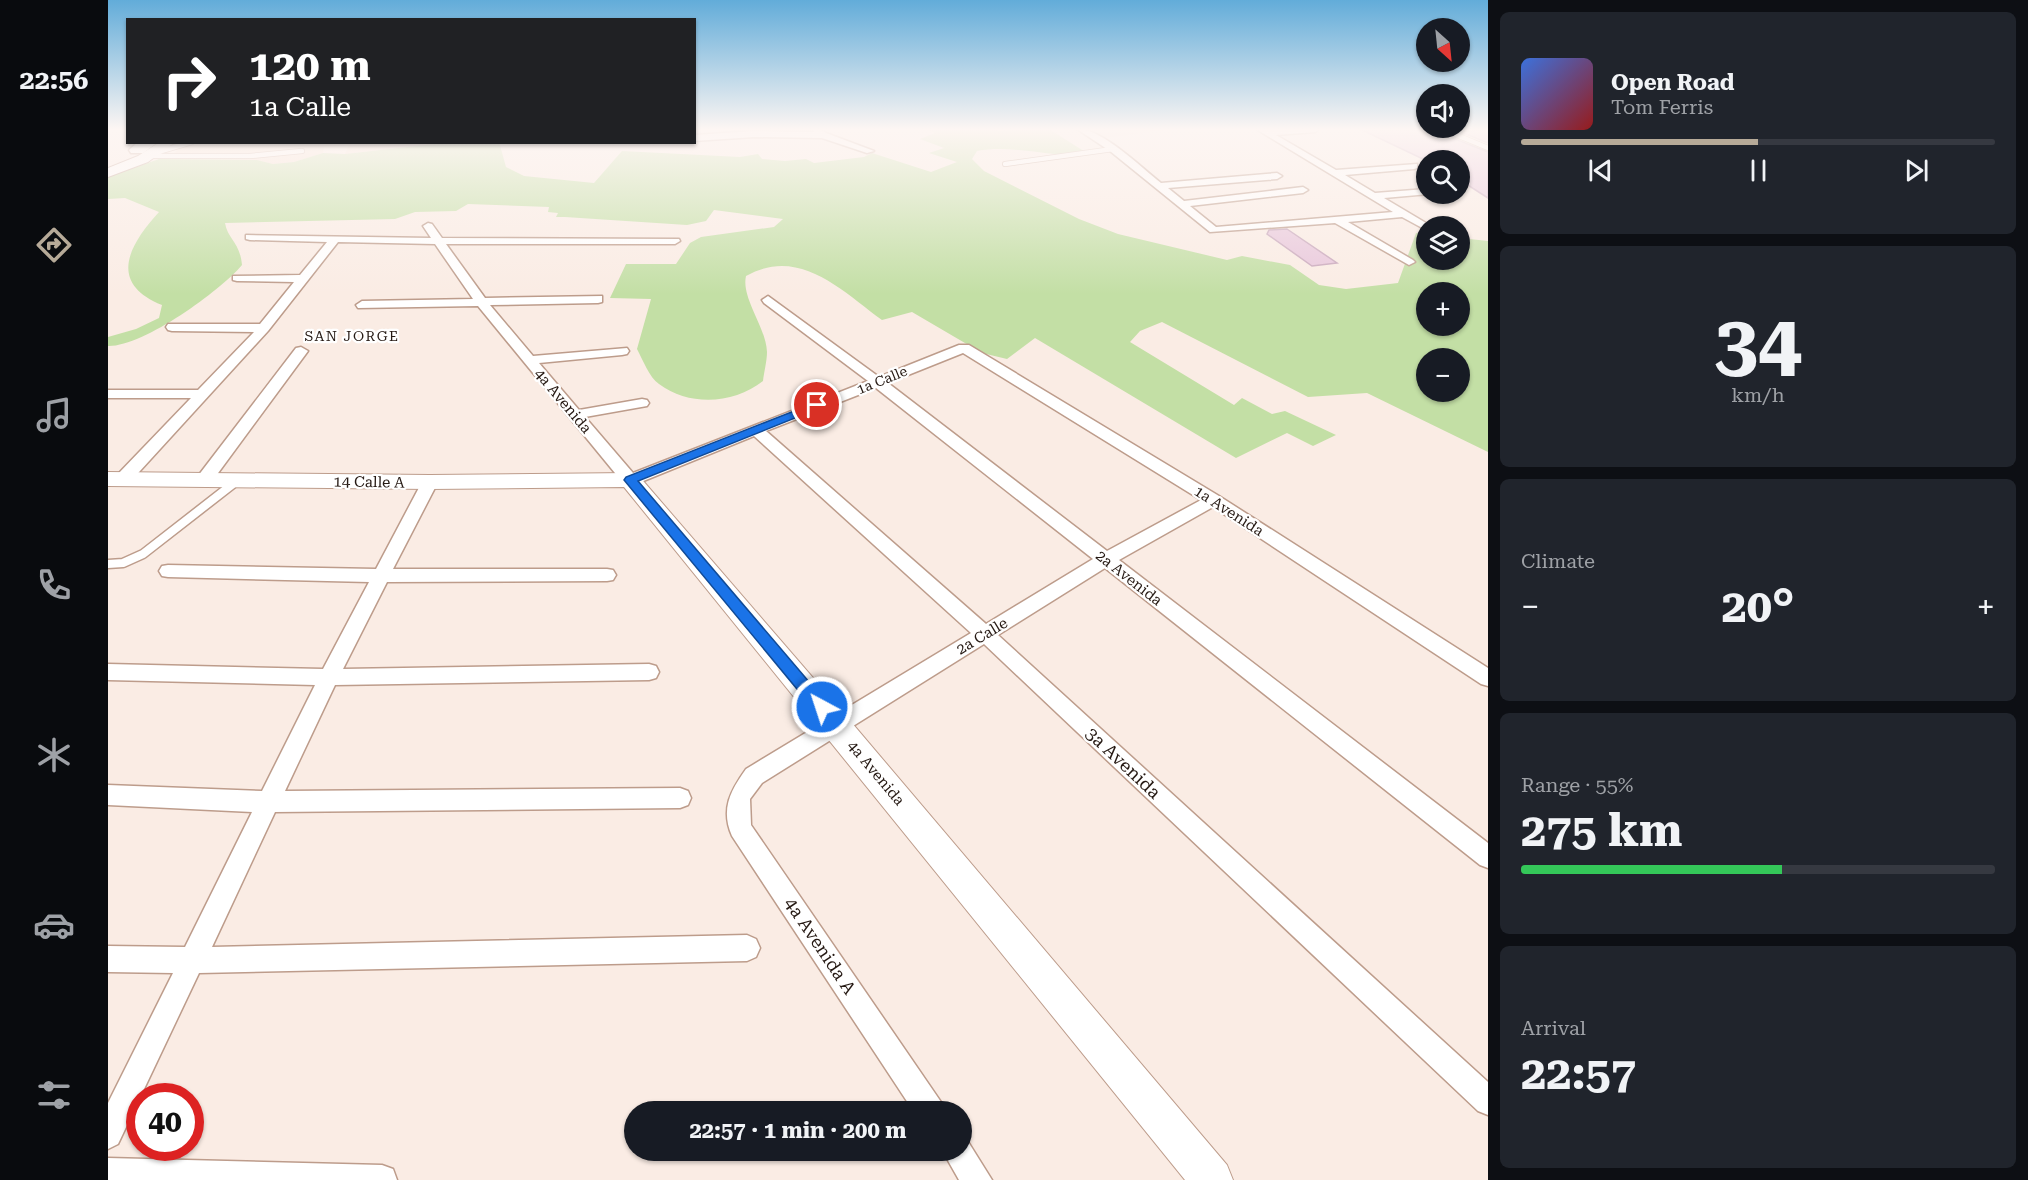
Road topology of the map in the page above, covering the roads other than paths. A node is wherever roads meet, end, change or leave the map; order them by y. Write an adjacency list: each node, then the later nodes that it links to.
1 (1158, 184): 4 (street)
2 (1183, 184): 4 (street)
3 (1354, 184): 7 (street)
4 (1160, 186): 8 (street)
5 (1303, 190): 8 (street)
6 (1416, 193): 7 (street)
7 (1374, 196): 9 (street)
8 (1182, 204): 10 (street)
9 (1405, 214): 10 (street); 11 (street)
10 (1336, 219): 17 (street)
11 (1416, 221)
12 (428, 225): 15 (street, 4a Avenida)
13 (250, 237): 14 (street)
14 (334, 240): 15 (street); 19 (street)
15 (441, 241): 16 (street); 22 (street, 4a Avenida)
16 (675, 241)
17 (1409, 262)
18 (237, 278): 19 (street)
19 (304, 279): 25 (street)
20 (598, 299): 22 (street)
21 (768, 300): 30 (street, 2a Avenida)
22 (482, 303): 23 (street); 29 (street, 4a Avenida)
23 (362, 305)
24 (172, 327): 25 (street)
25 (264, 328): 32 (street)
26 (967, 349): 30 (street, 1a Calle); 41 (street, 1a Avenida)
27 (301, 351): 37 (street)
28 (622, 351): 29 (street)
29 (528, 360): 34 (street, 4a Avenida)
30 (878, 381): 35 (street, 1a Calle); 42 (street, 2a Avenida)
31 (108, 394): 32 (street)
32 (203, 394): 36 (street)
33 (642, 403): 34 (street)
34 (574, 415): 39 (street, 4a Avenida)
35 (755, 429): 39 (street, 1a Calle); 47 (street, 3a Avenida)
36 (115, 479): 37 (street, 14 Calle A)
37 (204, 480): 38 (street, 14 Calle A)
38 (238, 480): 40 (street, 14 Calle A); 43 (lane)
39 (630, 480): 40 (street, 14 Calle A); 52 (street, 4a Avenida)
40 (430, 482): 46 (street)
41 (1213, 500): 42 (street, 2a Calle); 51 (street, 1a Avenida)
42 (1105, 560): 47 (street, 2a Calle); 57 (street, 2a Avenida)
43 (108, 564)
44 (168, 571): 46 (street)
45 (607, 575): 46 (street)
46 (381, 576): 50 (street)
47 (985, 634): 52 (street, 2a Calle); 62 (street, 3a Avenida)
48 (108, 672): 50 (street)
49 (649, 672): 50 (street)
50 (329, 677): 56 (street)
51 (1488, 678)
52 (836, 725): 53 (street, 2a Calle); 68 (street, 4a Avenida)
53 (754, 776): 61 (street, 4a Avenida A)
54 (108, 795): 56 (street)
55 (680, 798): 56 (street)
56 (267, 802): 60 (street)
57 (1488, 857)
58 (747, 948): 60 (street)
59 (108, 959): 60 (street)
60 (190, 960): 63 (street)
61 (924, 1101)
62 (1488, 1101)
63 (108, 1134)
64 (964, 1161): 67 (street)
65 (108, 1173): 66 (street)
66 (382, 1180)
67 (977, 1180)
68 (1212, 1180)

